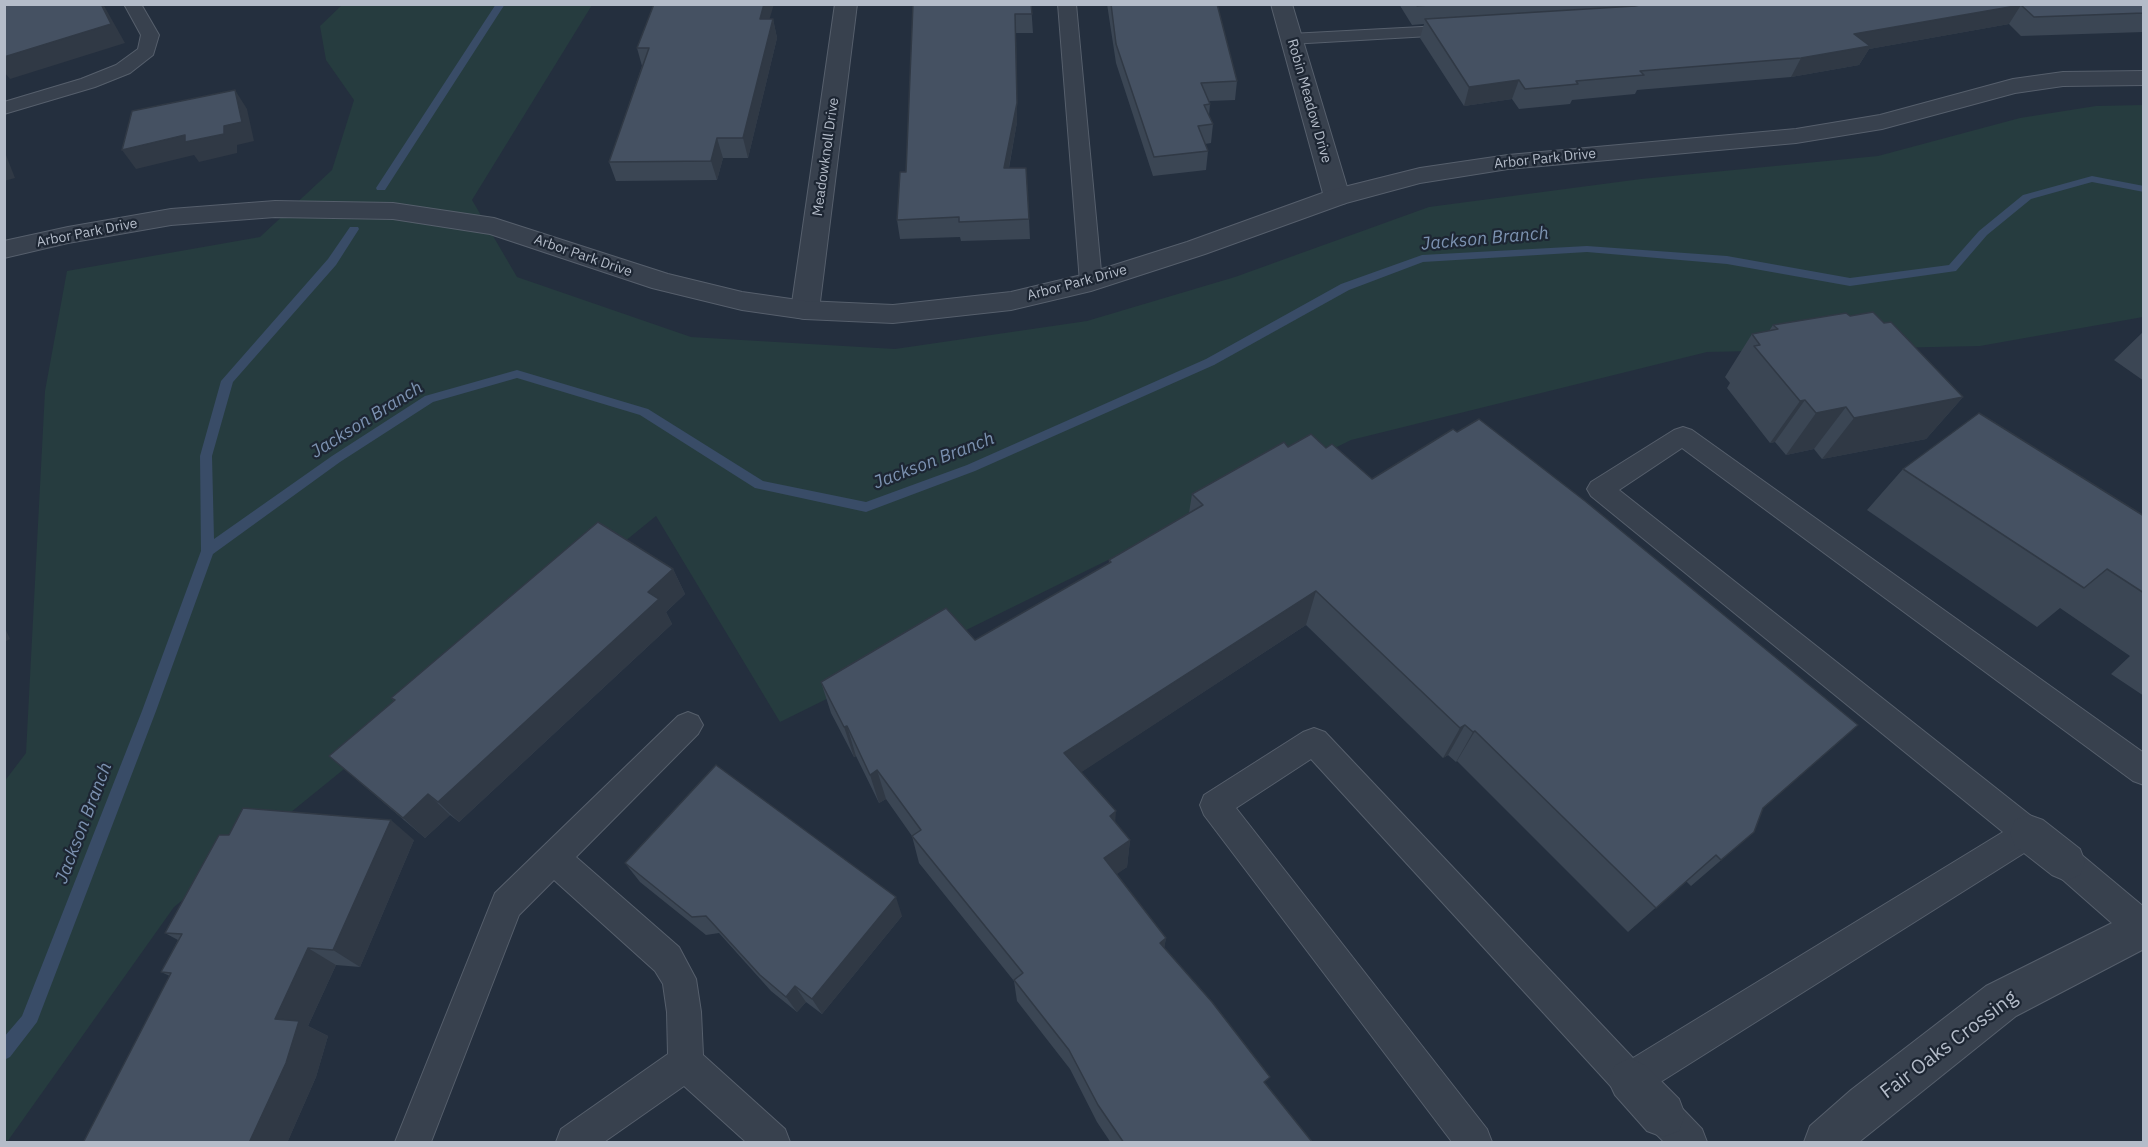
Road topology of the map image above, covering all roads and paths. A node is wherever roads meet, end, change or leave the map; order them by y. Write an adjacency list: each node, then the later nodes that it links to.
1 (132, 4): 8 (lane)
2 (846, 4): 12 (street, Meadowknoll Drive)
3 (1067, 4): 11 (lane)
4 (1281, 4): 6 (street, Robin Meadow Drive)
5 (1478, 29): 6 (lane)
6 (1290, 39): 9 (street, Robin Meadow Drive)
7 (2144, 78): 9 (street, Arbor Park Drive)
8 (4, 108)
9 (1337, 197): 11 (street, Arbor Park Drive)
10 (4, 250): 12 (street, Arbor Park Drive)
11 (1091, 282): 12 (street, Arbor Park Drive)
12 (805, 310)
13 (687, 725): 16 (lane)
14 (2144, 771): 15 (lane)
15 (2029, 833): 17 (street); 20 (lane)
16 (553, 858): 19 (lane); 22 (lane)
17 (2066, 862): 18 (lane)
18 (2143, 927): 26 (street, Fair Oaks Crossing)
19 (686, 1063): 23 (lane); 24 (lane)
20 (1630, 1080): 21 (street); 25 (lane)
21 (1676, 1129)
22 (412, 1143)
23 (574, 1143)
24 (772, 1143)
25 (1474, 1143)
26 (1827, 1143)

